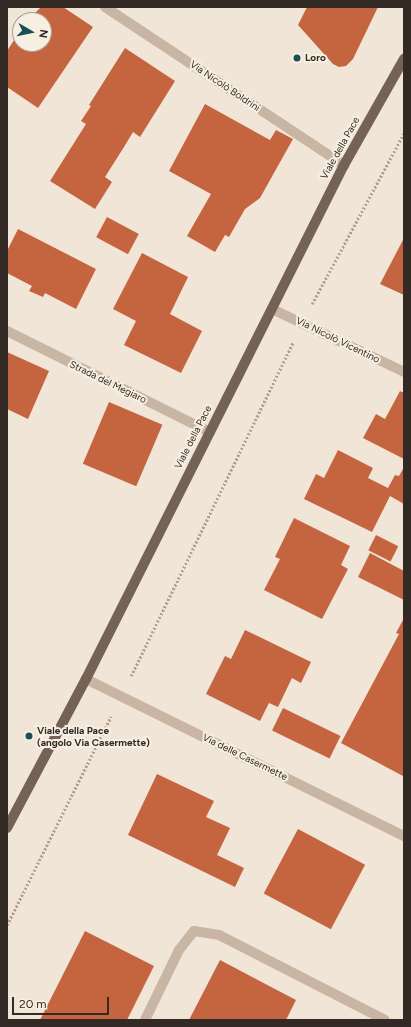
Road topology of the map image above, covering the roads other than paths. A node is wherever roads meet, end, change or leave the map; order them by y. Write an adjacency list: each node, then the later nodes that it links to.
1 (105, 7): 3 (street, Via Nicolò Boldrini)
2 (404, 59): 3 (main road, Viale della Pace)
3 (344, 165): 4 (main road, Viale della Pace)
4 (272, 309): 6 (street, Via Nicolò Vicentino); 7 (main road, Viale della Pace)
5 (7, 331): 7 (street, Strada del Megiaro)
6 (404, 372)
7 (210, 432): 8 (main road, Viale della Pace)
8 (86, 679): 9 (main road, Viale della Pace); 10 (street, Via delle Casermette)
9 (7, 828)
10 (403, 834)
11 (145, 1020): 12 (street)
12 (385, 1020)

